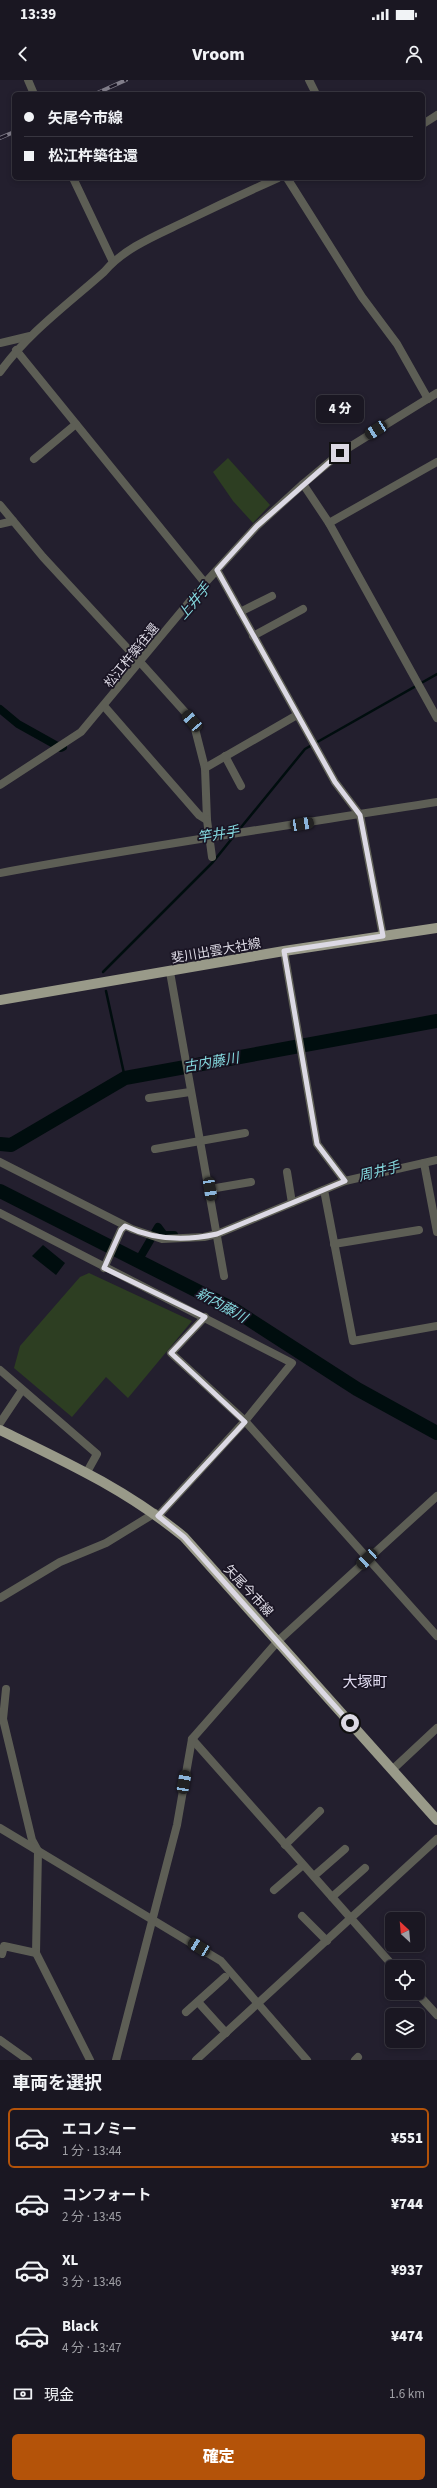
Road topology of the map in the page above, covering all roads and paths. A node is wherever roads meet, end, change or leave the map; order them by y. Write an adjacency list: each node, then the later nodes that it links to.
1 (28, 80): 3 (street)
2 (309, 80): 4 (street)
3 (33, 92)
4 (315, 92)
5 (437, 115): 6 (street)
6 (425, 123)
7 (75, 180): 10 (street)
8 (273, 180): 10 (street)
9 (288, 180): 16 (street)
10 (113, 262): 11 (street)
11 (30, 336): 12 (street); 13 (street)
12 (0, 343)
13 (16, 350): 14 (street); 17 (street)
14 (0, 372)
15 (437, 393): 16 (street, 松江杵築往還)
16 (428, 399): 20 (street, 松江杵築往還)
17 (76, 424): 18 (street); 26 (street)
18 (34, 459)
19 (437, 462): 23 (street)
20 (303, 484): 23 (street); 25 (street, 松江杵築往還)
21 (0, 505): 22 (street)
22 (13, 521): 24 (street); 31 (street)
23 (329, 523): 34 (street)
24 (0, 524)
25 (217, 570): 26 (street, 松江杵築往還); 29 (street)
26 (205, 583): 31 (street, 松江杵築往還)
27 (272, 596): 29 (street)
28 (303, 608): 30 (street)
29 (240, 612): 30 (street)
30 (253, 636): 33 (street)
31 (140, 662): 32 (street, 松江杵築往還); 36 (street)
32 (104, 706): 37 (street, 松江杵築往還); 41 (street)
33 (297, 715): 35 (street); 40 (street)
34 (437, 718)
35 (225, 756): 36 (street); 38 (street)
36 (205, 768): 41 (street)
37 (0, 785)
38 (241, 786)
39 (437, 802): 40 (street)
40 (360, 815): 42 (street); 46 (street)
41 (207, 820): 42 (street)
42 (210, 838): 43 (street); 44 (street)
43 (212, 857)
44 (0, 873)
45 (437, 928): 46 (main road, 斐川出雲大社線)
46 (383, 936): 47 (main road, 斐川出雲大社線)
47 (284, 951): 48 (main road, 斐川出雲大社線); 59 (street)
48 (170, 972): 49 (main road, 斐川出雲大社線); 50 (street)
49 (0, 1000)
50 (190, 1092): 51 (street); 53 (street)
51 (149, 1098)
52 (245, 1133): 53 (street)
53 (202, 1142): 54 (street); 61 (street)
54 (155, 1149)
55 (437, 1160): 57 (street)
56 (0, 1162): 66 (street)
57 (424, 1163): 59 (street); 64 (street)
58 (287, 1172): 63 (street)
59 (345, 1181): 62 (street)
60 (251, 1182): 61 (street)
61 (210, 1189): 69 (street)
62 (324, 1190): 63 (street); 70 (street)
63 (292, 1203): 69 (street)
64 (435, 1209): 68 (street)
65 (0, 1213): 71 (street)
66 (123, 1228): 69 (street); 71 (street)
67 (419, 1230): 70 (street)
68 (437, 1232)
69 (217, 1234): 72 (street)
70 (334, 1244): 74 (street)
71 (104, 1266): 73 (street)
72 (224, 1276)
73 (205, 1317): 77 (street); 77 (street)
74 (437, 1326)
75 (0, 1370): 76 (street)
76 (22, 1390): 78 (street); 80 (street)
77 (245, 1422): 82 (street); 83 (street)
78 (0, 1423)
79 (0, 1430): 80 (main road, 矢尾今市線)
80 (87, 1472): 82 (main road, 矢尾今市線)
81 (437, 1496): 83 (street)
82 (156, 1514): 84 (street); 86 (main road, 矢尾今市線)
83 (367, 1559): 85 (street); 86 (street)
84 (0, 1598)
85 (437, 1636)
86 (278, 1640): 89 (street); 90 (main road, 矢尾今市線)
87 (6, 1689): 97 (street)
88 (437, 1728): 90 (street)
89 (192, 1739): 95 (street); 105 (street)
90 (392, 1770): 92 (main road, 矢尾今市線)
91 (320, 1812): 95 (street)
92 (437, 1820)
93 (0, 1828): 97 (street)
94 (437, 1839): 104 (street)
95 (285, 1845): 98 (street)
96 (345, 1849): 100 (street)
97 (38, 1852): 105 (street); 107 (street)
98 (303, 1864): 100 (street); 101 (street)
99 (365, 1868): 102 (street)
100 (314, 1876): 102 (street)
101 (274, 1890)
102 (332, 1897): 104 (street)
103 (302, 1916): 106 (street)
104 (351, 1918): 106 (street); 109 (street)
105 (153, 1919): 113 (street); 120 (street)
106 (327, 1941): 113 (street)
107 (36, 1952): 108 (street); 119 (street)
108 (2, 1954)
109 (388, 1960)
110 (225, 1977): 112 (street)
111 (424, 2000): 115 (street)
112 (198, 2002): 114 (street); 116 (street)
113 (257, 2005): 116 (street); 122 (street)
114 (186, 2012)
115 (436, 2013)
116 (226, 2033): 121 (street)
117 (0, 2040): 118 (street)
118 (28, 2060)
119 (90, 2060)
120 (116, 2060)
121 (196, 2060)
122 (307, 2060)

